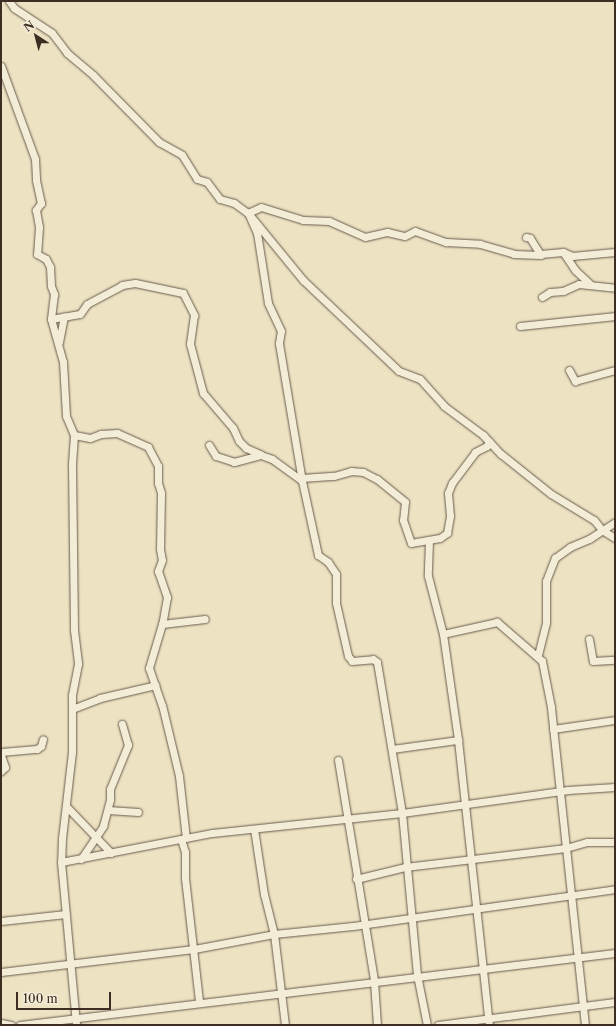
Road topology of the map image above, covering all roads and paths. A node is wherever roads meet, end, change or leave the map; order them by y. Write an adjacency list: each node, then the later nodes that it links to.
1 (9, 1): 3 (street)
2 (1, 66): 11 (street)
3 (248, 213): 7 (street); 20 (street); 23 (street)
4 (526, 237): 7 (street)
5 (563, 252): 6 (street); 7 (street); 8 (street)
6 (615, 252)
7 (541, 255)
8 (590, 284): 9 (street); 10 (street)
9 (615, 288)
10 (542, 297)
11 (53, 310): 12 (street); 14 (street)
12 (64, 316): 14 (street); 16 (street); 22 (street)
13 (615, 316): 15 (street)
14 (51, 319): 16 (street)
15 (520, 326)
16 (58, 342): 19 (street)
17 (569, 370): 18 (street)
18 (615, 370)
19 (74, 435): 29 (street); 35 (street)
20 (489, 441): 25 (street); 27 (street)
21 (209, 445): 22 (street)
22 (261, 455): 23 (street)
23 (302, 480): 27 (street); 41 (street)
24 (615, 522): 25 (street)
25 (602, 530): 26 (street); 32 (street)
26 (615, 538)
27 (429, 540): 30 (street)
28 (206, 619): 29 (street)
29 (162, 624): 34 (street)
30 (443, 634): 32 (street); 40 (street)
31 (589, 639): 33 (street)
32 (538, 655): 38 (street)
33 (615, 660)
34 (156, 685): 35 (street); 56 (street)
35 (72, 709): 49 (street)
36 (615, 720): 38 (street)
37 (122, 724): 50 (street)
38 (553, 729): 47 (street)
39 (43, 739): 42 (street)
40 (458, 740): 41 (street); 48 (street)
41 (392, 749): 52 (street)
42 (1, 752)
43 (1, 755): 45 (street)
44 (338, 760): 53 (street)
45 (1, 771)
46 (615, 786): 47 (street)
47 (562, 791): 48 (street); 58 (street)
48 (466, 804): 52 (street); 61 (street)
49 (66, 806): 55 (street); 62 (street)
50 (108, 810): 51 (street); 55 (street)
51 (138, 812)
52 (402, 813): 53 (street); 63 (street)
53 (346, 818): 54 (street); 64 (street)
54 (254, 829): 56 (street); 72 (street)
55 (95, 839): 59 (street); 60 (street)
56 (183, 839): 59 (street); 73 (street)
57 (615, 842): 58 (street)
58 (566, 848): 61 (street); 66 (street)
59 (110, 853): 60 (street)
60 (81, 859): 62 (street)
61 (471, 860): 63 (street); 67 (street)
62 (62, 862): 68 (street)
63 (405, 867): 64 (street); 69 (street)
64 (356, 879): 71 (street)
65 (615, 889): 66 (street)
66 (572, 894): 67 (street); 75 (street)
67 (476, 909): 69 (street); 77 (street)
68 (66, 914): 70 (street); 76 (street)
69 (411, 918): 71 (street); 79 (street)
70 (1, 920)
71 (365, 925): 72 (street); 80 (street)
72 (274, 934): 73 (street); 81 (street)
73 (194, 949): 76 (street); 82 (street)
74 (615, 952): 75 (street)
75 (579, 957): 77 (street); 84 (street)
76 (71, 964): 78 (street); 85 (street)
77 (480, 968): 79 (street); 86 (street)
78 (1, 972)
79 (417, 975): 80 (street); 92 (street)
80 (374, 981): 81 (street); 91 (street)
81 (280, 995): 82 (street); 90 (street)
82 (199, 1002): 85 (street)
83 (615, 1002): 84 (street)
84 (583, 1005): 86 (street); 94 (street)
85 (76, 1022): 89 (street)
86 (488, 1022): 93 (street)
87 (1, 1023): 88 (street)
88 (11, 1025)
89 (20, 1025)
90 (285, 1025)
91 (377, 1025)
92 (427, 1025)
93 (438, 1025)
94 (585, 1025)

